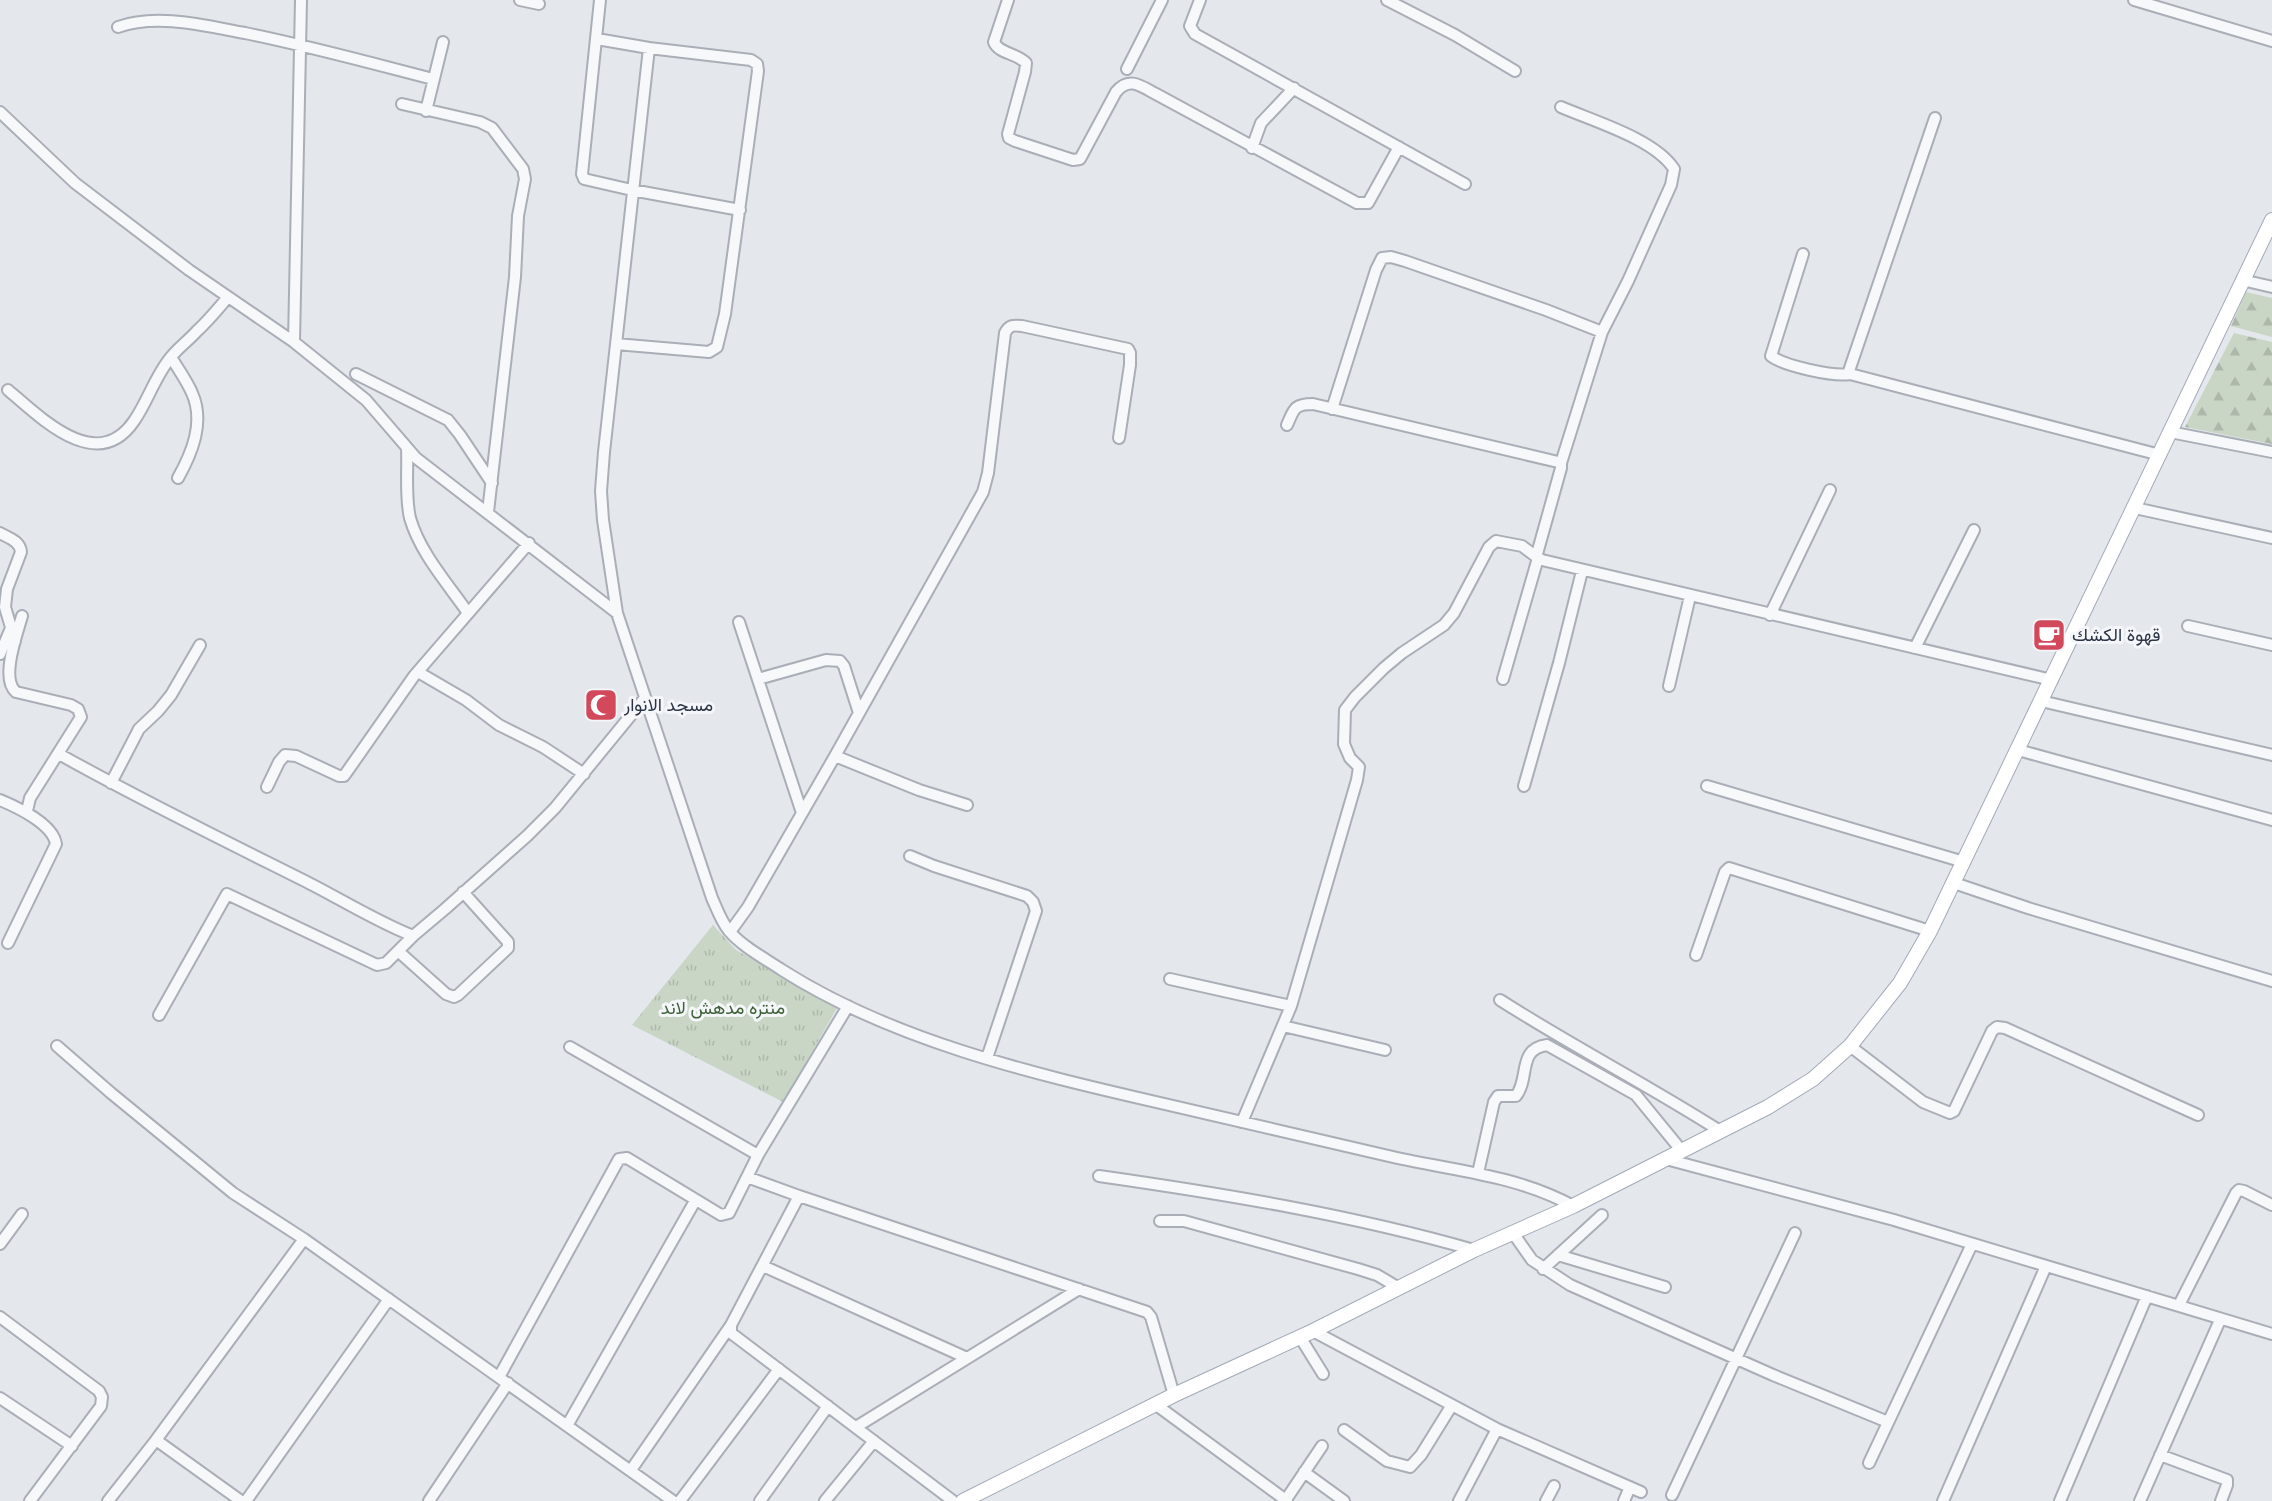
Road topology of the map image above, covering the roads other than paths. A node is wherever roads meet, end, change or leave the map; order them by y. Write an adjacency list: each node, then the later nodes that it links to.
1 (301, 0): 14 (street)
2 (519, 0): 9 (street)
3 (600, 0): 11 (street)
4 (1008, 0): 26 (street)
5 (1162, 0): 16 (street)
6 (1200, 0): 19 (street)
7 (1387, 0): 17 (street)
8 (2134, 0): 12 (street)
9 (539, 4)
10 (118, 27): 14 (street)
11 (597, 39): 15 (street); 28 (street)
12 (2272, 40)
13 (443, 42): 18 (street)
14 (300, 44): 18 (street); 36 (street)
15 (649, 48): 28 (street); 29 (street)
16 (1127, 69)
17 (1515, 71)
18 (433, 79): 22 (street)
19 (1294, 88): 25 (street); 26 (street)
20 (402, 104): 22 (street)
21 (1561, 107): 35 (street)
22 (426, 111): 51 (street)
23 (0, 112): 34 (street)
24 (1935, 118): 40 (street)
25 (1399, 147): 26 (street); 27 (street)
26 (1252, 148)
27 (1465, 184)
28 (632, 190): 29 (street); 37 (street)
29 (740, 210): 37 (street)
30 (2272, 220): 32 (main road)
31 (1803, 254): 40 (street)
32 (2242, 280): 33 (street); 44 (main road)
33 (2272, 287)
34 (228, 297): 36 (street); 38 (street)
35 (1602, 332): 42 (street); 49 (street)
36 (294, 342): 46 (street)
37 (616, 344): 64 (street)
38 (171, 357): 41 (street); 50 (street)
39 (356, 374): 51 (street)
40 (1850, 374): 48 (street)
41 (8, 390)
42 (1332, 409): 43 (street); 49 (street)
43 (1287, 425)
44 (2170, 432): 47 (street); 48 (main road)
45 (1119, 438): 82 (street)
46 (407, 449): 54 (street); 62 (street)
47 (2272, 452)
48 (2160, 455): 53 (main road)
49 (1561, 463): 59 (street)
50 (178, 478)
51 (492, 483): 54 (street)
52 (1830, 490): 65 (street)
53 (2135, 508): 57 (street); 78 (main road)
54 (488, 512): 58 (street)
55 (1974, 530): 73 (street)
56 (0, 533): 63 (street)
57 (2272, 538)
58 (529, 543): 62 (street); 64 (street)
59 (1538, 558): 60 (street); 76 (street); 111 (street)
60 (1582, 571): 61 (street); 90 (street)
61 (1690, 596): 65 (street); 79 (street)
62 (468, 612): 75 (street)
63 (3, 613): 69 (street)
64 (617, 613): 80 (street)
65 (1770, 615): 73 (street)
66 (22, 616): 70 (street)
67 (739, 622): 77 (street)
68 (2188, 626): 72 (street)
69 (11, 628): 70 (street); 74 (street)
70 (15, 641): 84 (street)
71 (200, 645): 88 (street)
72 (2272, 645)
73 (1915, 648): 78 (street)
74 (0, 654)
75 (418, 672): 87 (street); 89 (street)
76 (1503, 679)
77 (758, 680): 82 (street); 95 (street)
78 (2052, 680): 81 (main road)
79 (1669, 686)
80 (645, 698): 87 (street); 101 (street)
81 (2041, 701): 83 (main road); 85 (street)
82 (860, 713): 86 (street)
83 (2018, 750): 96 (street); 98 (main road)
84 (59, 754): 88 (street); 94 (street)
85 (2272, 755)
86 (835, 756): 93 (street); 95 (street)
87 (584, 774): 100 (street)
88 (111, 783): 103 (street)
89 (267, 786)
90 (1524, 786)
91 (1707, 786): 98 (street)
92 (0, 800): 94 (street)
93 (968, 805)
94 (27, 811): 104 (street)
95 (802, 813): 101 (street)
96 (2272, 820)
97 (910, 856): 118 (street)
98 (1965, 862): 99 (main road)
99 (1954, 884): 102 (main road); 108 (street)
100 (463, 892): 103 (street); 105 (street)
101 (730, 932): 110 (street)
102 (1930, 932): 106 (street); 115 (main road)
103 (412, 936): 105 (street)
104 (8, 943)
105 (398, 951): 112 (street)
106 (1696, 955)
107 (1170, 979): 111 (street)
108 (2272, 981)
109 (1500, 1000): 121 (street)
110 (848, 1006): 118 (street); 123 (street)
111 (1291, 1006): 113 (street)
112 (159, 1015)
113 (1283, 1026): 117 (street); 120 (street)
114 (57, 1046): 137 (street)
115 (1850, 1046): 119 (street); 121 (main road)
116 (570, 1047): 123 (street)
117 (1385, 1050)
118 (987, 1059): 120 (street)
119 (2198, 1115)
120 (1242, 1122): 125 (street)
121 (1720, 1131): 122 (main road)
122 (1682, 1150): 124 (main road); 125 (street)
123 (758, 1155): 127 (street)
124 (1666, 1159): 131 (main road); 139 (street)
125 (1478, 1173): 131 (street)
126 (1099, 1176): 140 (street)
127 (747, 1177): 128 (street); 129 (street)
128 (800, 1196): 142 (street); 147 (street)
129 (695, 1201): 161 (street); 168 (street)
130 (2272, 1205): 150 (street)
131 (1573, 1206): 135 (main road)
132 (22, 1214): 138 (street)
133 (1602, 1215): 141 (street)
134 (1160, 1221): 146 (street)
135 (1513, 1233): 140 (main road); 144 (street)
136 (1795, 1233): 158 (street)
137 (304, 1239): 149 (street); 172 (street)
138 (0, 1244)
139 (1972, 1244): 143 (street); 167 (street)
140 (1474, 1250): 146 (main road)
141 (1558, 1255): 144 (street); 145 (street)
142 (764, 1266): 153 (street); 157 (street)
143 (2046, 1266): 148 (street); 198 (street)
144 (1543, 1269): 158 (street)
145 (1665, 1287)
146 (1399, 1288): 154 (main road)
147 (1079, 1290): 157 (street); 162 (street)
148 (2148, 1296): 150 (street); 199 (street)
149 (389, 1299): 161 (street); 185 (street)
150 (2179, 1305): 152 (street)
151 (0, 1317): 174 (street)
152 (2220, 1320): 155 (street); 176 (street)
153 (731, 1325): 159 (street); 178 (street)
154 (1313, 1331): 156 (main road); 165 (street)
155 (2272, 1334)
156 (1300, 1337): 160 (street); 162 (main road)
157 (967, 1358): 169 (street)
158 (1737, 1359): 167 (street); 181 (street)
159 (779, 1369): 166 (street); 188 (street)
160 (1323, 1374)
161 (503, 1380): 168 (street); 186 (street)
162 (1174, 1395): 164 (main road)
163 (0, 1398): 174 (street)
164 (1155, 1404): 192 (main road); 193 (street)
165 (1452, 1405): 170 (street); 171 (street)
166 (828, 1406): 169 (street); 189 (street)
167 (1888, 1422): 177 (street)
168 (568, 1424): 178 (street)
169 (856, 1427): 173 (street)
170 (1497, 1429): 195 (street); 197 (street)
171 (1344, 1430)
172 (156, 1440): 183 (street); 184 (street)
173 (874, 1441): 190 (street); 191 (street)
174 (72, 1446): 182 (street)
175 (1322, 1446): 179 (street)
176 (2160, 1455): 200 (street); 201 (street)
177 (1869, 1462)
178 (631, 1470): 187 (street)
179 (1304, 1472): 193 (street); 194 (street)
180 (1554, 1486): 196 (street)
181 (1672, 1495)
182 (30, 1501)
183 (108, 1501)
184 (241, 1501)
185 (246, 1501)
186 (429, 1501)
187 (674, 1501)
188 (680, 1501)
189 (760, 1501)
190 (825, 1501)
191 (953, 1501)
192 (963, 1501)
193 (1286, 1501)
194 (1344, 1501)
195 (1459, 1501)
196 (1546, 1501)
197 (1624, 1501)
198 (1942, 1501)
199 (2060, 1501)
200 (2140, 1501)
201 (2221, 1501)

